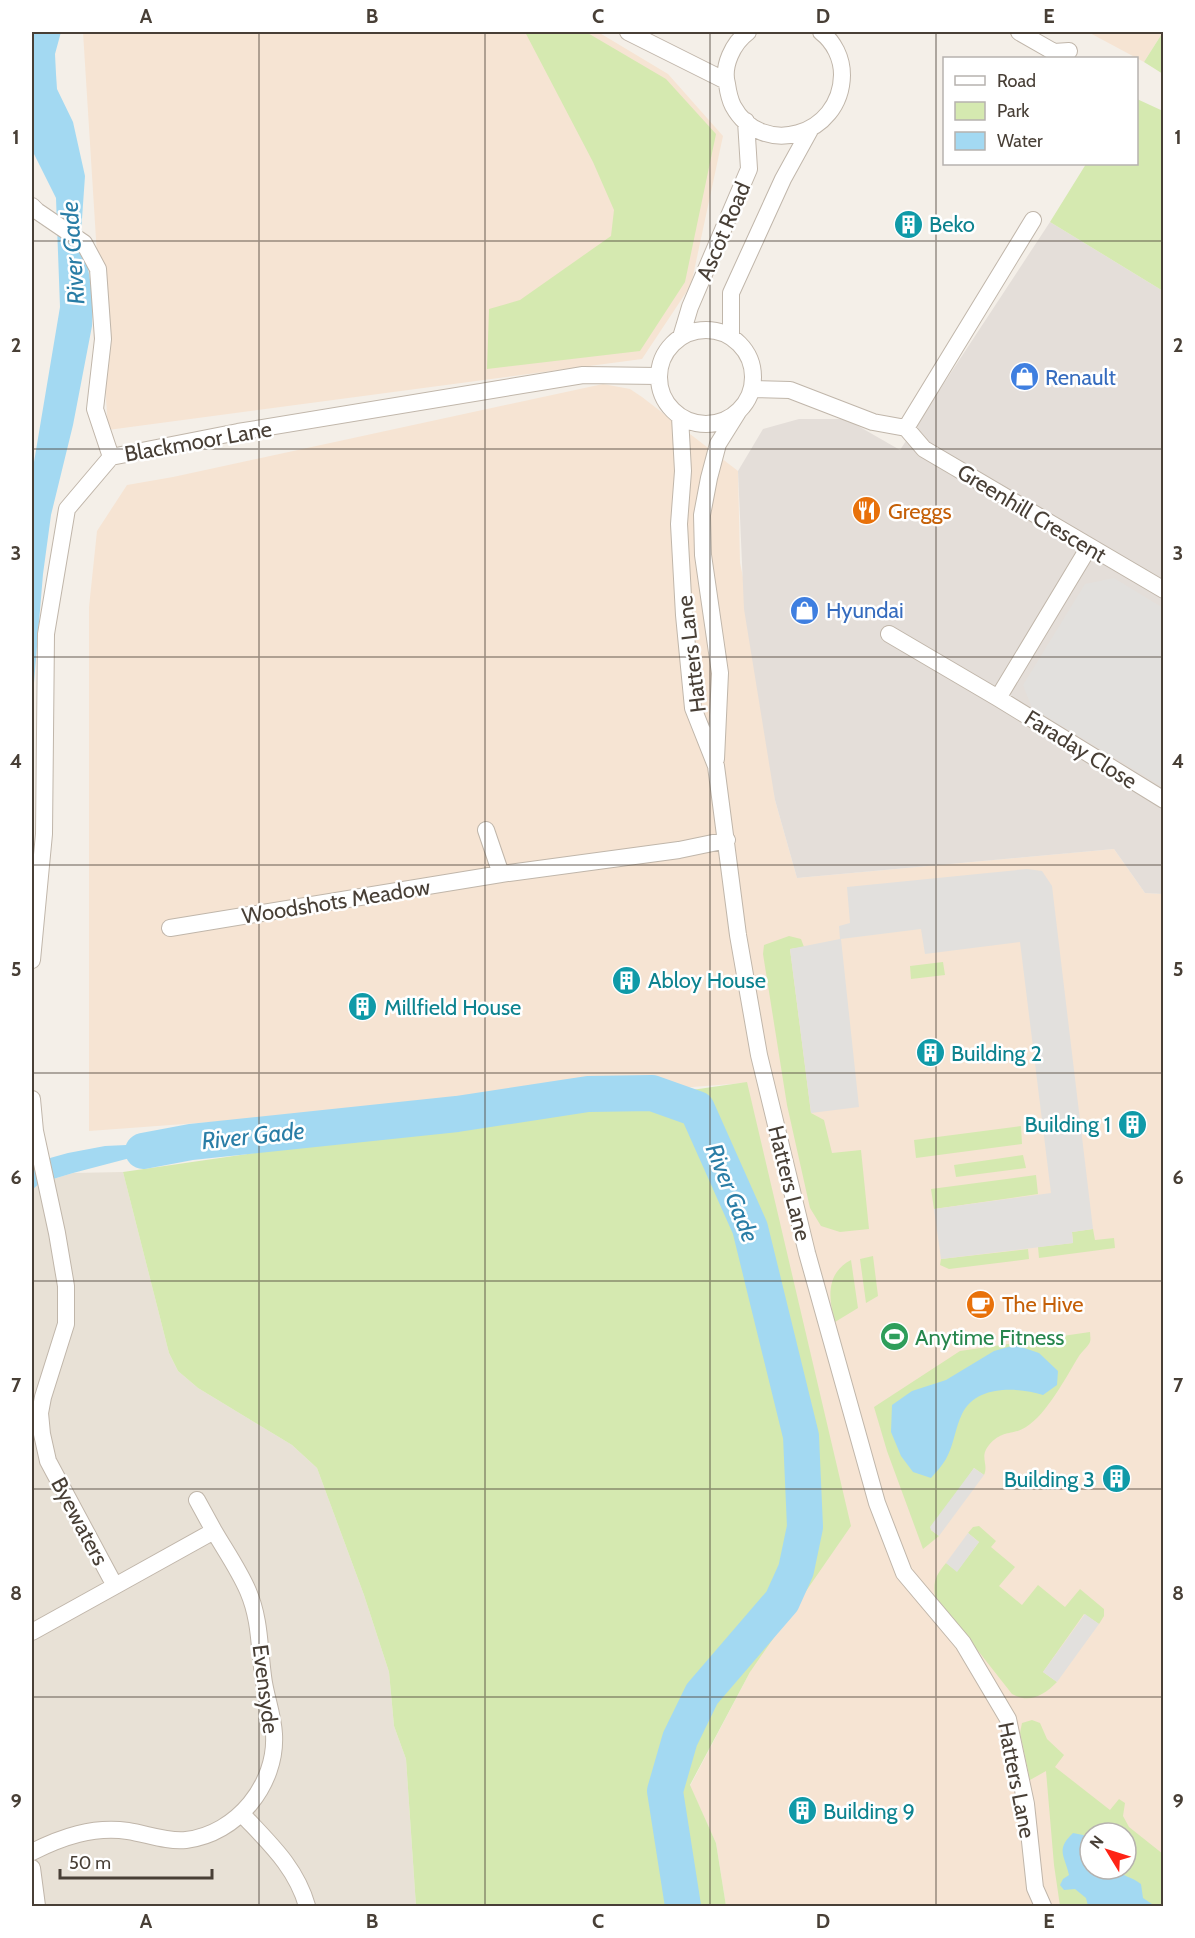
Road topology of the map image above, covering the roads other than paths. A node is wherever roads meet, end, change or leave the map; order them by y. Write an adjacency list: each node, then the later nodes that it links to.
1 (628, 32): 6 (street)
2 (748, 32): 6 (street)
3 (820, 32): 8 (street)
4 (1019, 32): 5 (street)
5 (1069, 51)
6 (726, 81): 7 (street)
7 (746, 121): 8 (street); 11 (street, Ascot Road)
8 (810, 130): 12 (street, Ascot Road)
9 (34, 208): 18 (street)
10 (1033, 220): 17 (street)
11 (681, 337): 12 (street); 13 (street)
12 (731, 337): 14 (street)
13 (658, 376): 16 (street); 18 (street, Blackmoor Lane)
14 (752, 389): 15 (street); 17 (street)
15 (738, 412): 16 (street); 23 (street)
16 (680, 417): 23 (street, Hatters Lane)
17 (906, 428): 19 (street, Greenhill Crescent)
18 (111, 456): 29 (street, Blackmoor Lane)
19 (1089, 547): 20 (street, Greenhill Crescent); 22 (street, Faraday Close)
20 (1164, 590)
21 (889, 634): 22 (street, Faraday Close)
22 (998, 698): 24 (street, Faraday Close)
23 (716, 766): 26 (street, Hatters Lane)
24 (1164, 800)
25 (486, 830): 27 (street)
26 (727, 840): 27 (street, Woodshots Meadow); 40 (street, Hatters Lane)
27 (501, 874): 28 (street, Woodshots Meadow)
28 (170, 928)
29 (32, 960)
30 (32, 1099): 33 (street, Byewaters)
31 (197, 1500): 32 (street)
32 (214, 1531): 33 (street); 35 (street, Evensyde)
33 (115, 1586): 34 (street, Byewaters)
34 (32, 1632)
35 (242, 1815): 36 (street, Evensyde); 39 (street)
36 (32, 1852)
37 (32, 1868): 38 (street)
38 (37, 1906)
39 (307, 1906)
40 (1043, 1906)

